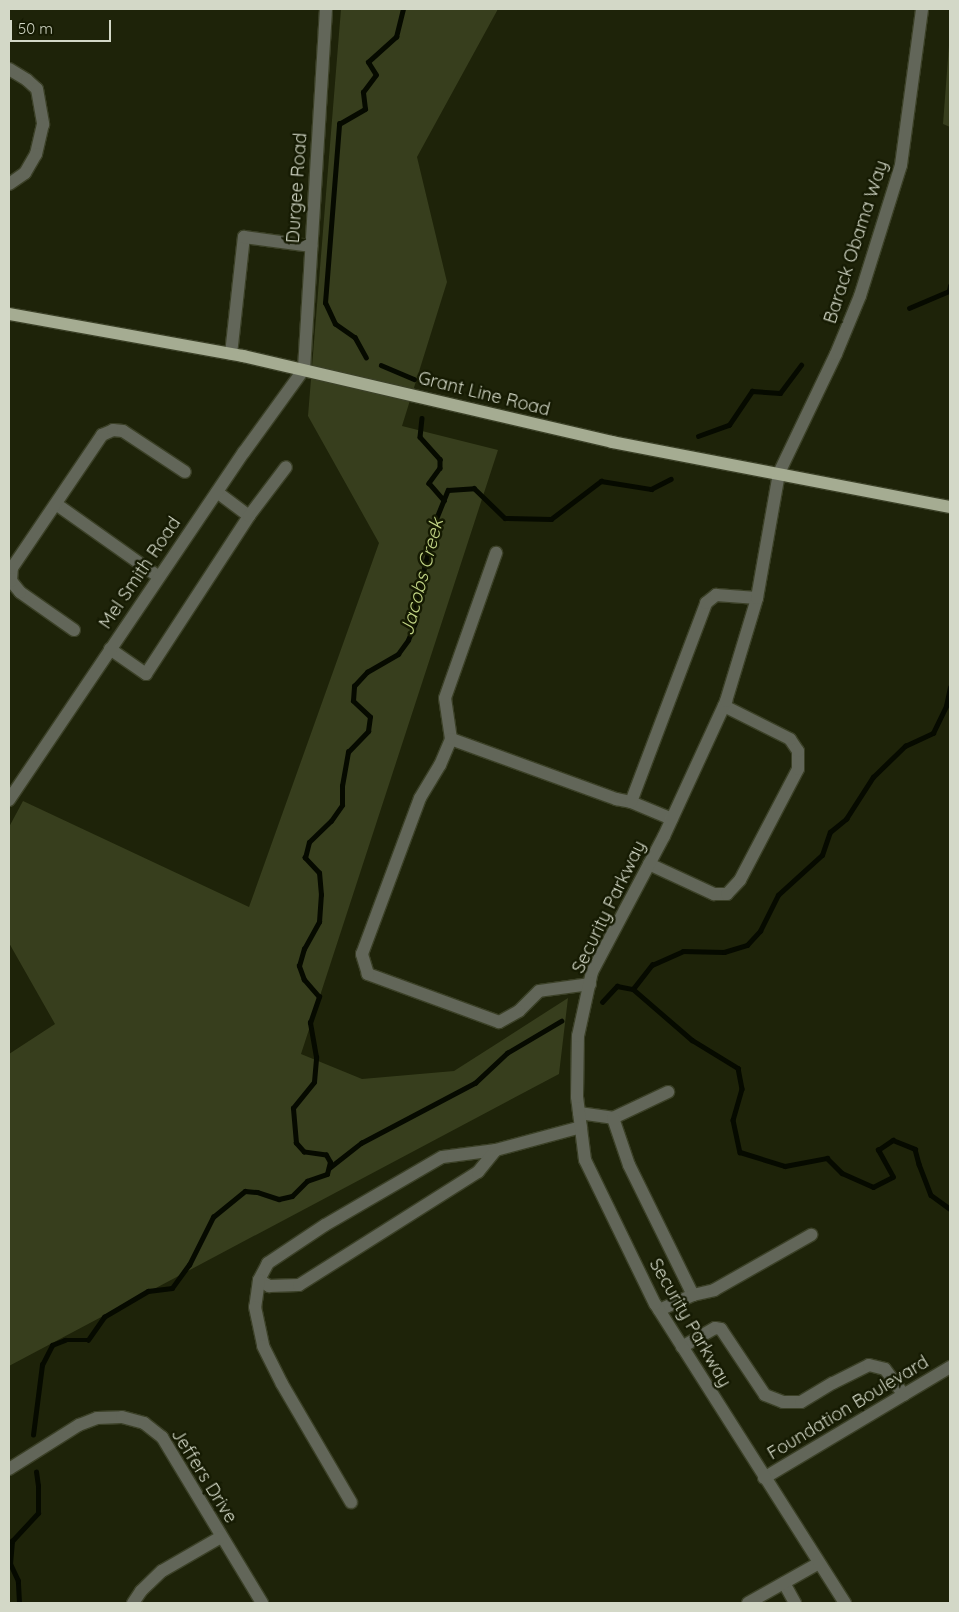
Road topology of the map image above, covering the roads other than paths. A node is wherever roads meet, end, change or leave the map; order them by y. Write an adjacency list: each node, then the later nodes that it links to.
1 (326, 9): 5 (street, Durgee Road)
2 (922, 9): 11 (street, Barack Obama Way)
3 (9, 69): 4 (street)
4 (9, 184)
5 (311, 246): 7 (street); 8 (street, Durgee Road)
6 (9, 314): 7 (main road, Grant Line Road)
7 (231, 354): 8 (main road, Grant Line Road)
8 (304, 369): 11 (main road, Grant Line Road); 12 (street, Mel Smith Road)
9 (286, 467): 15 (street)
10 (186, 472): 13 (street)
11 (780, 474): 14 (main road, Grant Line Road); 18 (street, Security Parkway)
12 (216, 492): 15 (street); 17 (street, Mel Smith Road)
13 (56, 504): 17 (street); 19 (street)
14 (950, 507)
15 (249, 516): 20 (street)
16 (496, 553): 22 (street)
17 (159, 577): 20 (street, Mel Smith Road)
18 (756, 598): 21 (street, Security Parkway); 24 (street)
19 (74, 630)
20 (110, 649): 23 (street, Mel Smith Road)
21 (724, 706): 25 (street, Security Parkway); 26 (street)
22 (451, 739): 24 (street); 27 (street)
23 (9, 800)
24 (631, 802): 25 (street)
25 (672, 819): 26 (street, Security Parkway)
26 (649, 864): 27 (street, Security Parkway)
27 (590, 984): 29 (street, Security Parkway)
28 (668, 1092): 30 (street)
29 (579, 1113): 30 (street); 31 (street, Security Parkway)
30 (613, 1118): 35 (street)
31 (581, 1127): 32 (street); 36 (street, Security Parkway)
32 (496, 1150): 34 (street); 34 (street)
33 (811, 1235): 35 (street)
34 (259, 1280): 42 (street)
35 (693, 1294): 36 (street)
36 (659, 1310): 37 (street, Security Parkway)
37 (682, 1347): 39 (street); 41 (street, Security Parkway)
38 (950, 1367): 39 (street, Foundation Boulevard)
39 (904, 1394): 41 (street, Foundation Boulevard)
40 (9, 1469): 43 (street, Jeffers Drive)
41 (764, 1478): 44 (street, Security Parkway)
42 (351, 1502)
43 (221, 1536): 46 (street); 47 (street, Jeffers Drive)
44 (819, 1563): 45 (street); 50 (street, Security Parkway)
45 (784, 1583): 48 (street); 49 (street)
46 (133, 1603)
47 (262, 1603)
48 (748, 1603)
49 (795, 1603)
50 (845, 1603)

